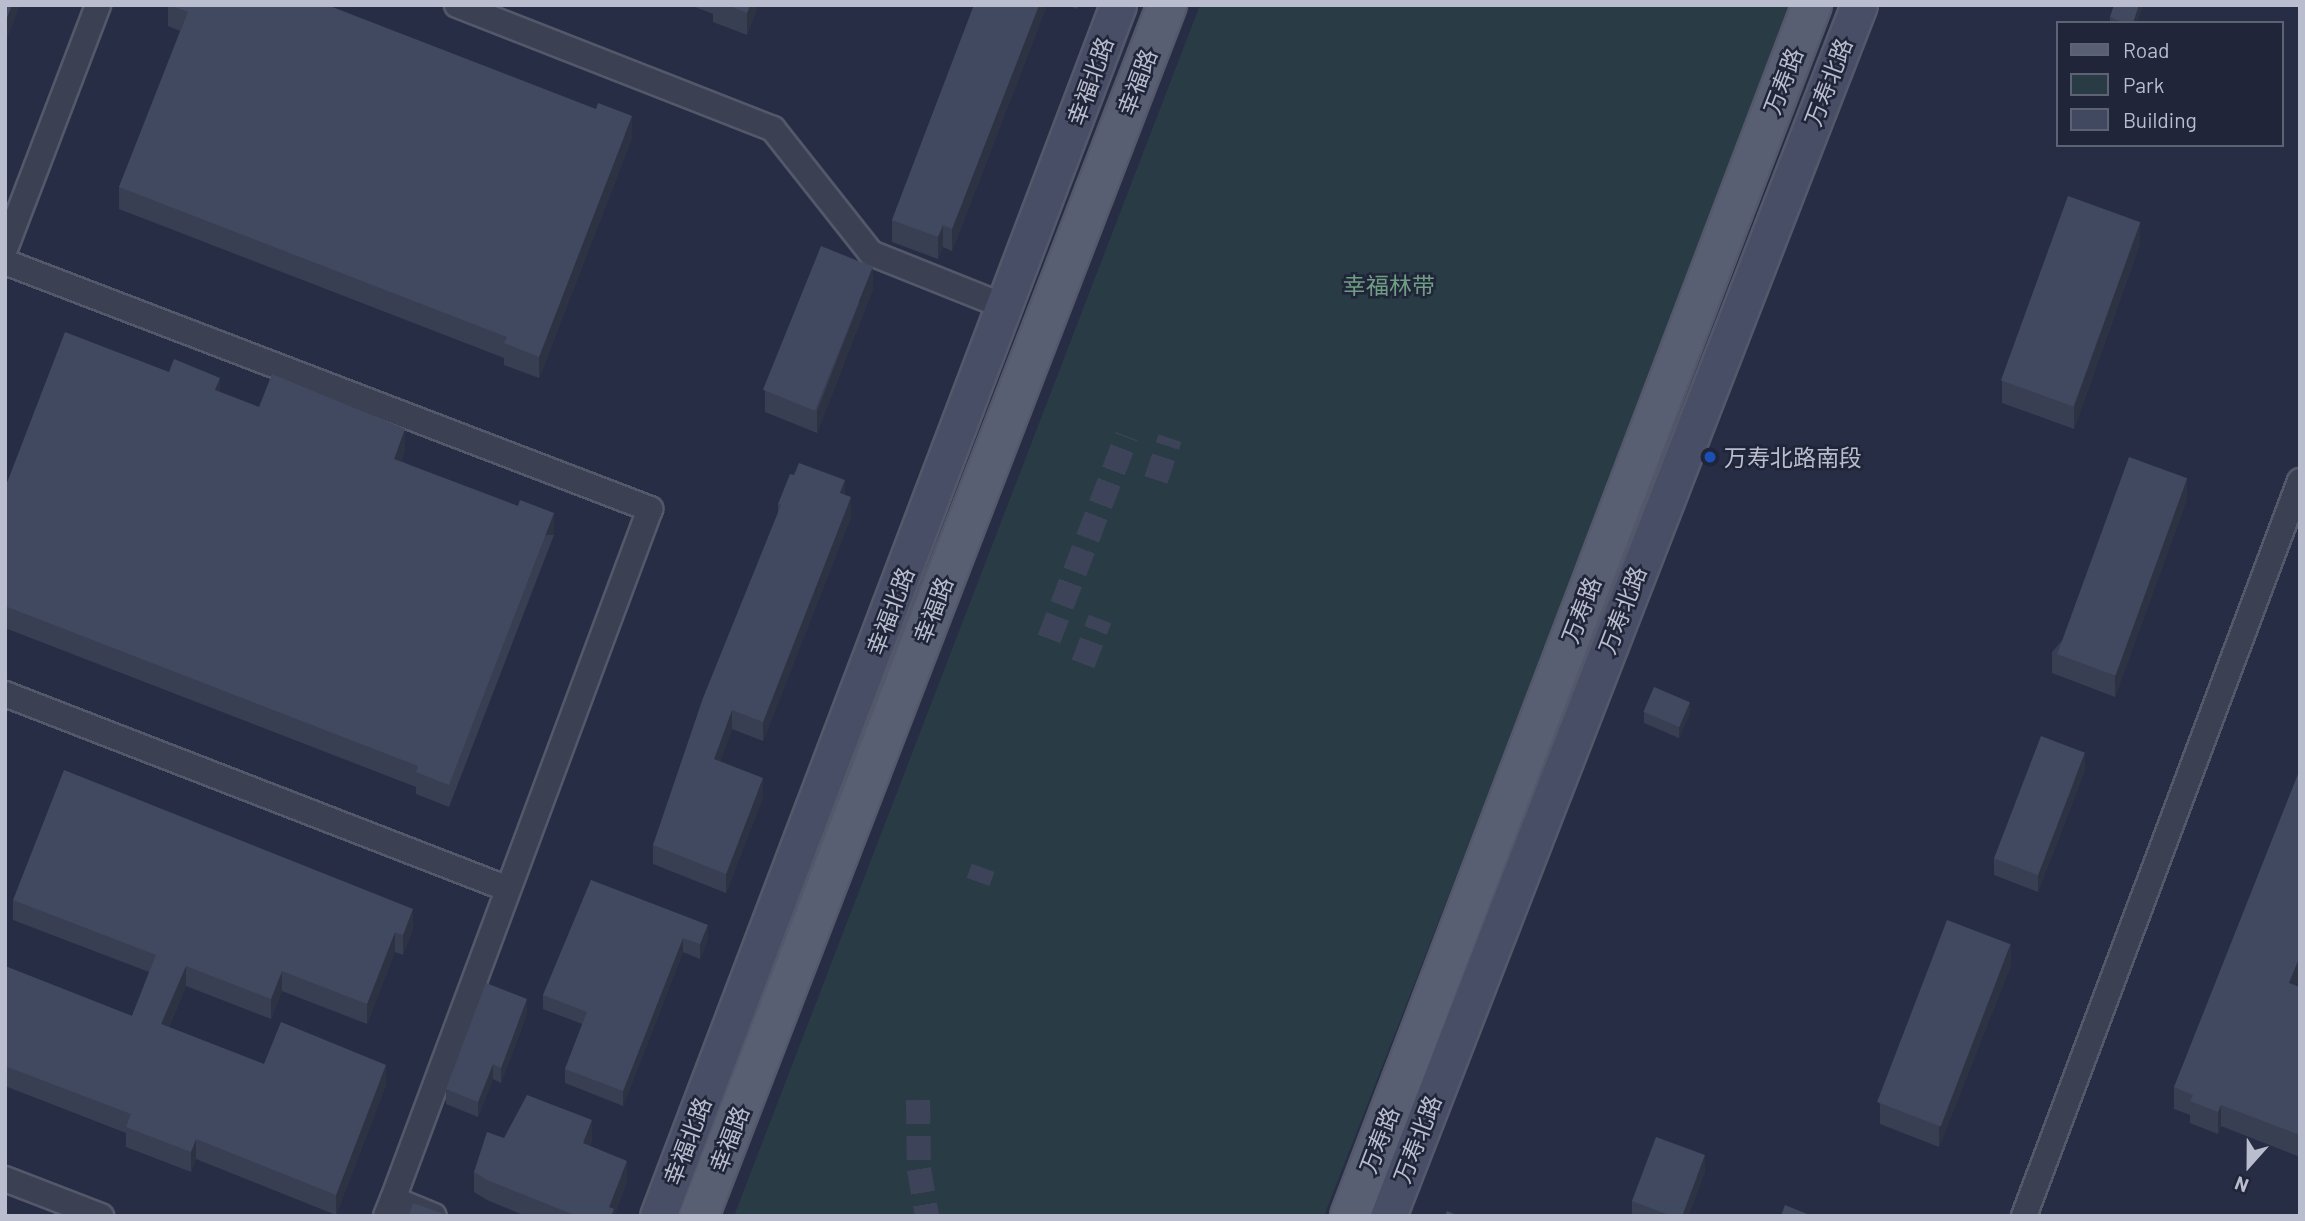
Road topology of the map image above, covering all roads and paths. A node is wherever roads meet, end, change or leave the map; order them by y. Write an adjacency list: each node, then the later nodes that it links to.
1 (99, 5): 7 (street)
2 (457, 5): 9 (street)
3 (1118, 5): 9 (main road, 幸福北路)
4 (1167, 5): 18 (main road, 幸福路)
5 (1812, 5): 19 (main road, 万寿路)
6 (1859, 5): 20 (main road, 万寿北路)
7 (5, 249)
8 (5, 262): 12 (street)
9 (1006, 307): 17 (main road, 幸福北路)
10 (2300, 481): 21 (street)
11 (5, 694): 12 (street)
12 (508, 889): 14 (street)
13 (5, 1179): 15 (street)
14 (389, 1208): 16 (street)
15 (101, 1216)
16 (434, 1216)
17 (658, 1216)
18 (699, 1216)
19 (1350, 1216)
20 (1388, 1216)
21 (2024, 1216)

